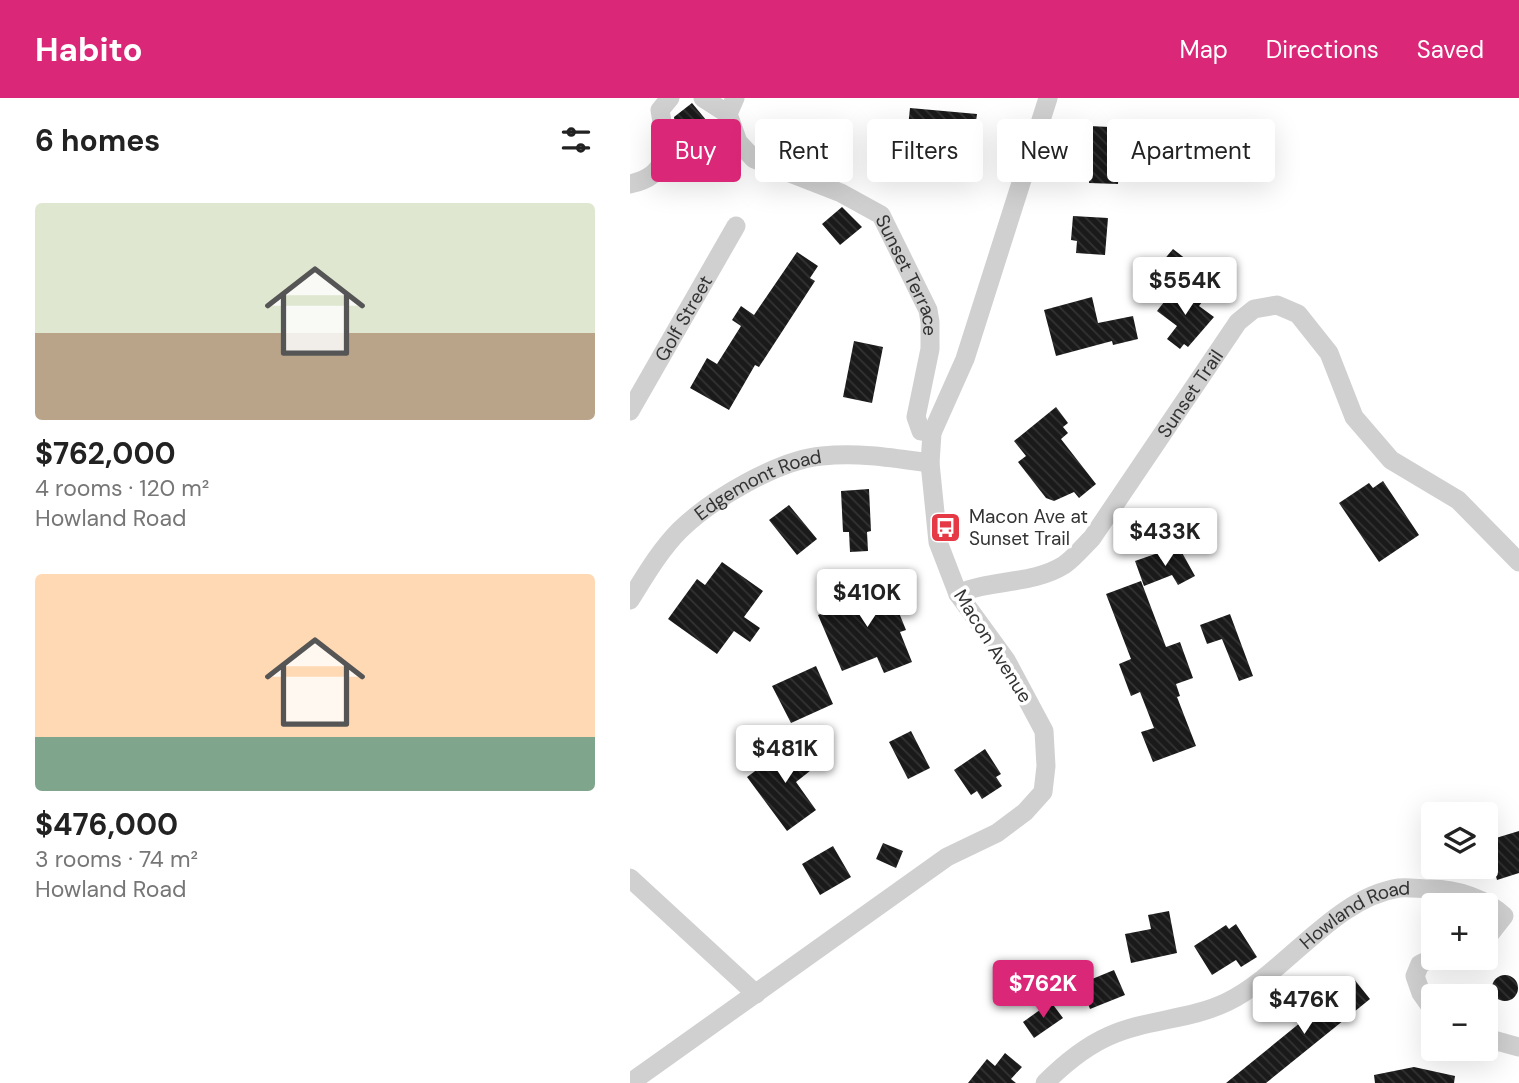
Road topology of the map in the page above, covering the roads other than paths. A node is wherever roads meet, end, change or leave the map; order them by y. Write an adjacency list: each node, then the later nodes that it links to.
1 (670, 98): 5 (street)
2 (703, 98): 4 (street, Sunset Terrace)
3 (1048, 98): 8 (street, Macon Avenue)
4 (732, 106): 8 (street, Sunset Terrace)
5 (630, 184)
6 (736, 226): 7 (street, Golf Street)
7 (630, 411)
8 (932, 433): 9 (street, Macon Avenue)
9 (930, 463): 11 (street, Macon Avenue); 12 (street, Edgemont Road)
10 (1519, 562): 11 (street, Sunset Trail)
11 (958, 594): 18 (street, Macon Avenue)
12 (630, 600)
13 (630, 878): 18 (street)
14 (1512, 916): 15 (street, Howland Road); 22 (street, Howland Road)
15 (1498, 928)
16 (1421, 964): 17 (street)
17 (1421, 993)
18 (756, 994): 21 (street, Macon Avenue)
19 (1498, 1041): 20 (street)
20 (1519, 1047)
21 (630, 1083)
22 (1045, 1083)

